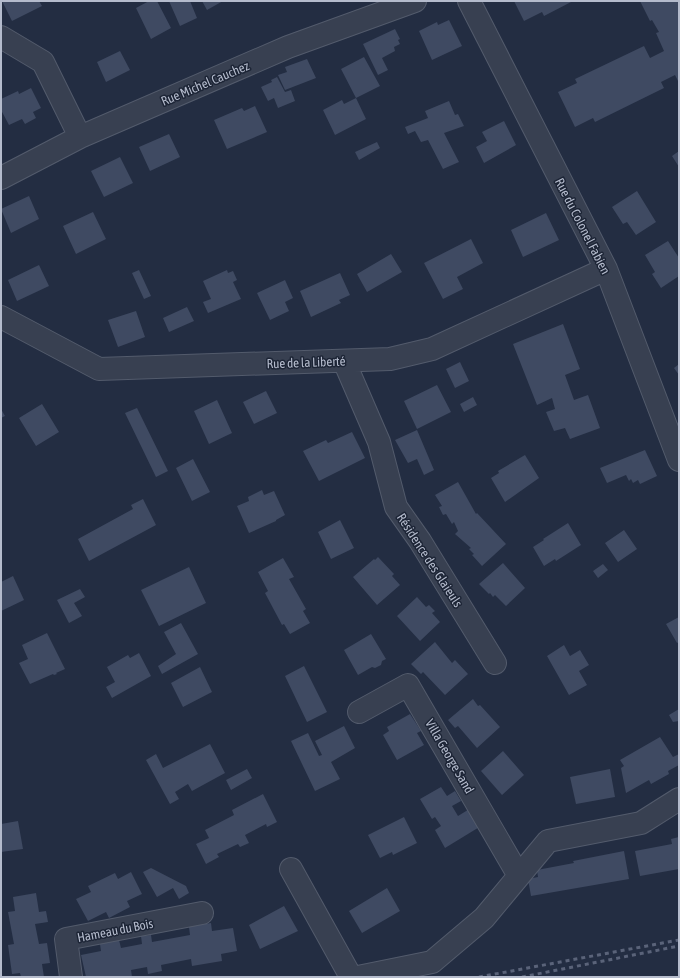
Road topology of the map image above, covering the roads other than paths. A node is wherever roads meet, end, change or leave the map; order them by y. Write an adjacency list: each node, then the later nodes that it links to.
1 (415, 1): 4 (street, Rue Michel Cauchez)
2 (469, 1): 6 (street, Rue du Colonel Fabien)
3 (1, 37): 4 (street)
4 (80, 137): 5 (street, Rue Michel Cauchez)
5 (1, 178)
6 (606, 269): 8 (street, Rue de la Liberté); 9 (street, Rue du Colonel Fabien)
7 (1, 317): 8 (street, Rue de la Liberté)
8 (344, 361): 10 (street, Résidence des Glaieuls)
9 (679, 460)
10 (495, 663)
11 (359, 712): 14 (street, Villa George Sand)
12 (679, 799): 14 (street)
13 (291, 869): 17 (street)
14 (519, 876): 18 (street)
15 (202, 913): 16 (street, Hameau du Bois)
16 (71, 977)
17 (351, 977)
18 (358, 977)

